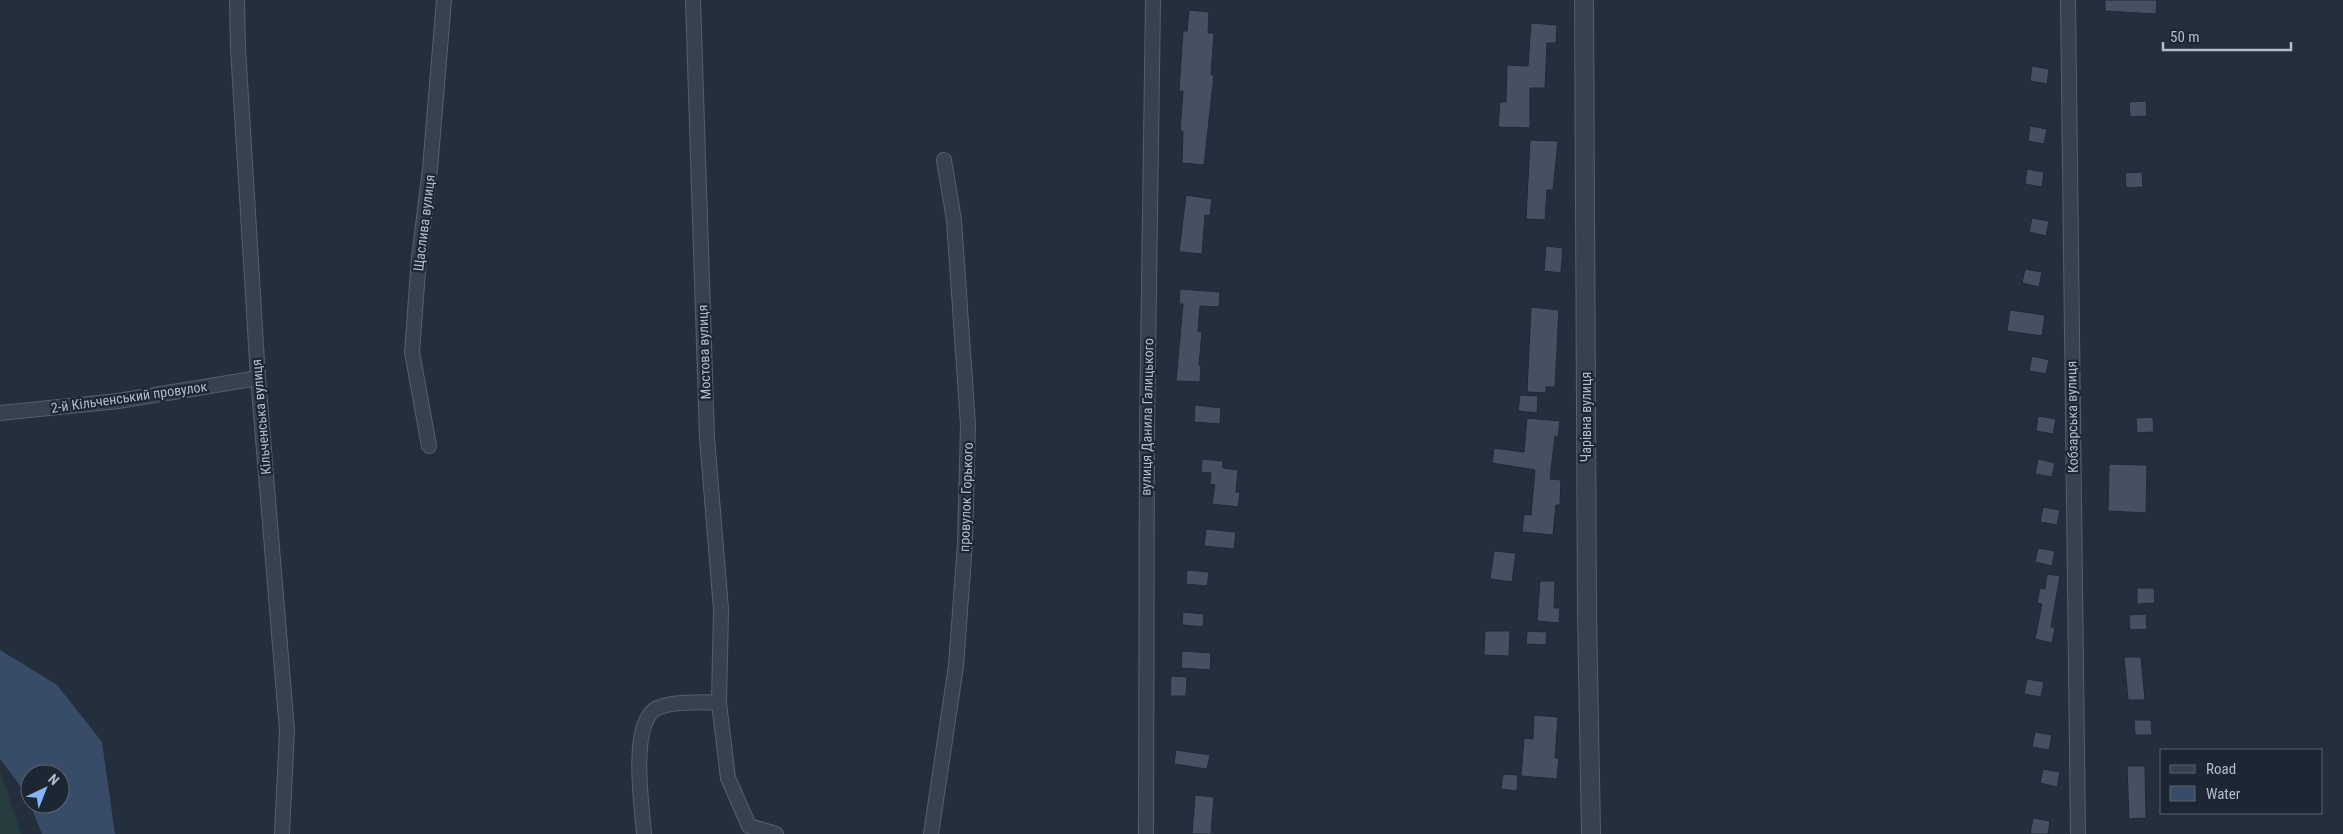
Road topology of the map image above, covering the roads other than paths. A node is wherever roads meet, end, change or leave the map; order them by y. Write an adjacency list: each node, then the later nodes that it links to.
1 (237, 0): 8 (street, Кільченська вулиця)
2 (444, 0): 10 (street, Щаслива вулиця)
3 (693, 0): 11 (street, Мостова вулиця)
4 (1154, 0): 16 (street, вулиця Данила Галицького)
5 (1584, 0): 17 (street, Чарівна вулиця)
6 (2068, 0): 18 (street, Кобзарська вулиця)
7 (944, 160): 15 (street, провулок Горького)
8 (258, 378): 9 (street, 2-й Кільченський провулок); 12 (street, Кільченська вулиця)
9 (0, 413)
10 (429, 446)
11 (719, 703): 13 (street); 14 (street, Мостова вулиця)
12 (282, 834)
13 (644, 834)
14 (776, 834)
15 (931, 834)
16 (1146, 834)
17 (1591, 834)
18 (2078, 834)

